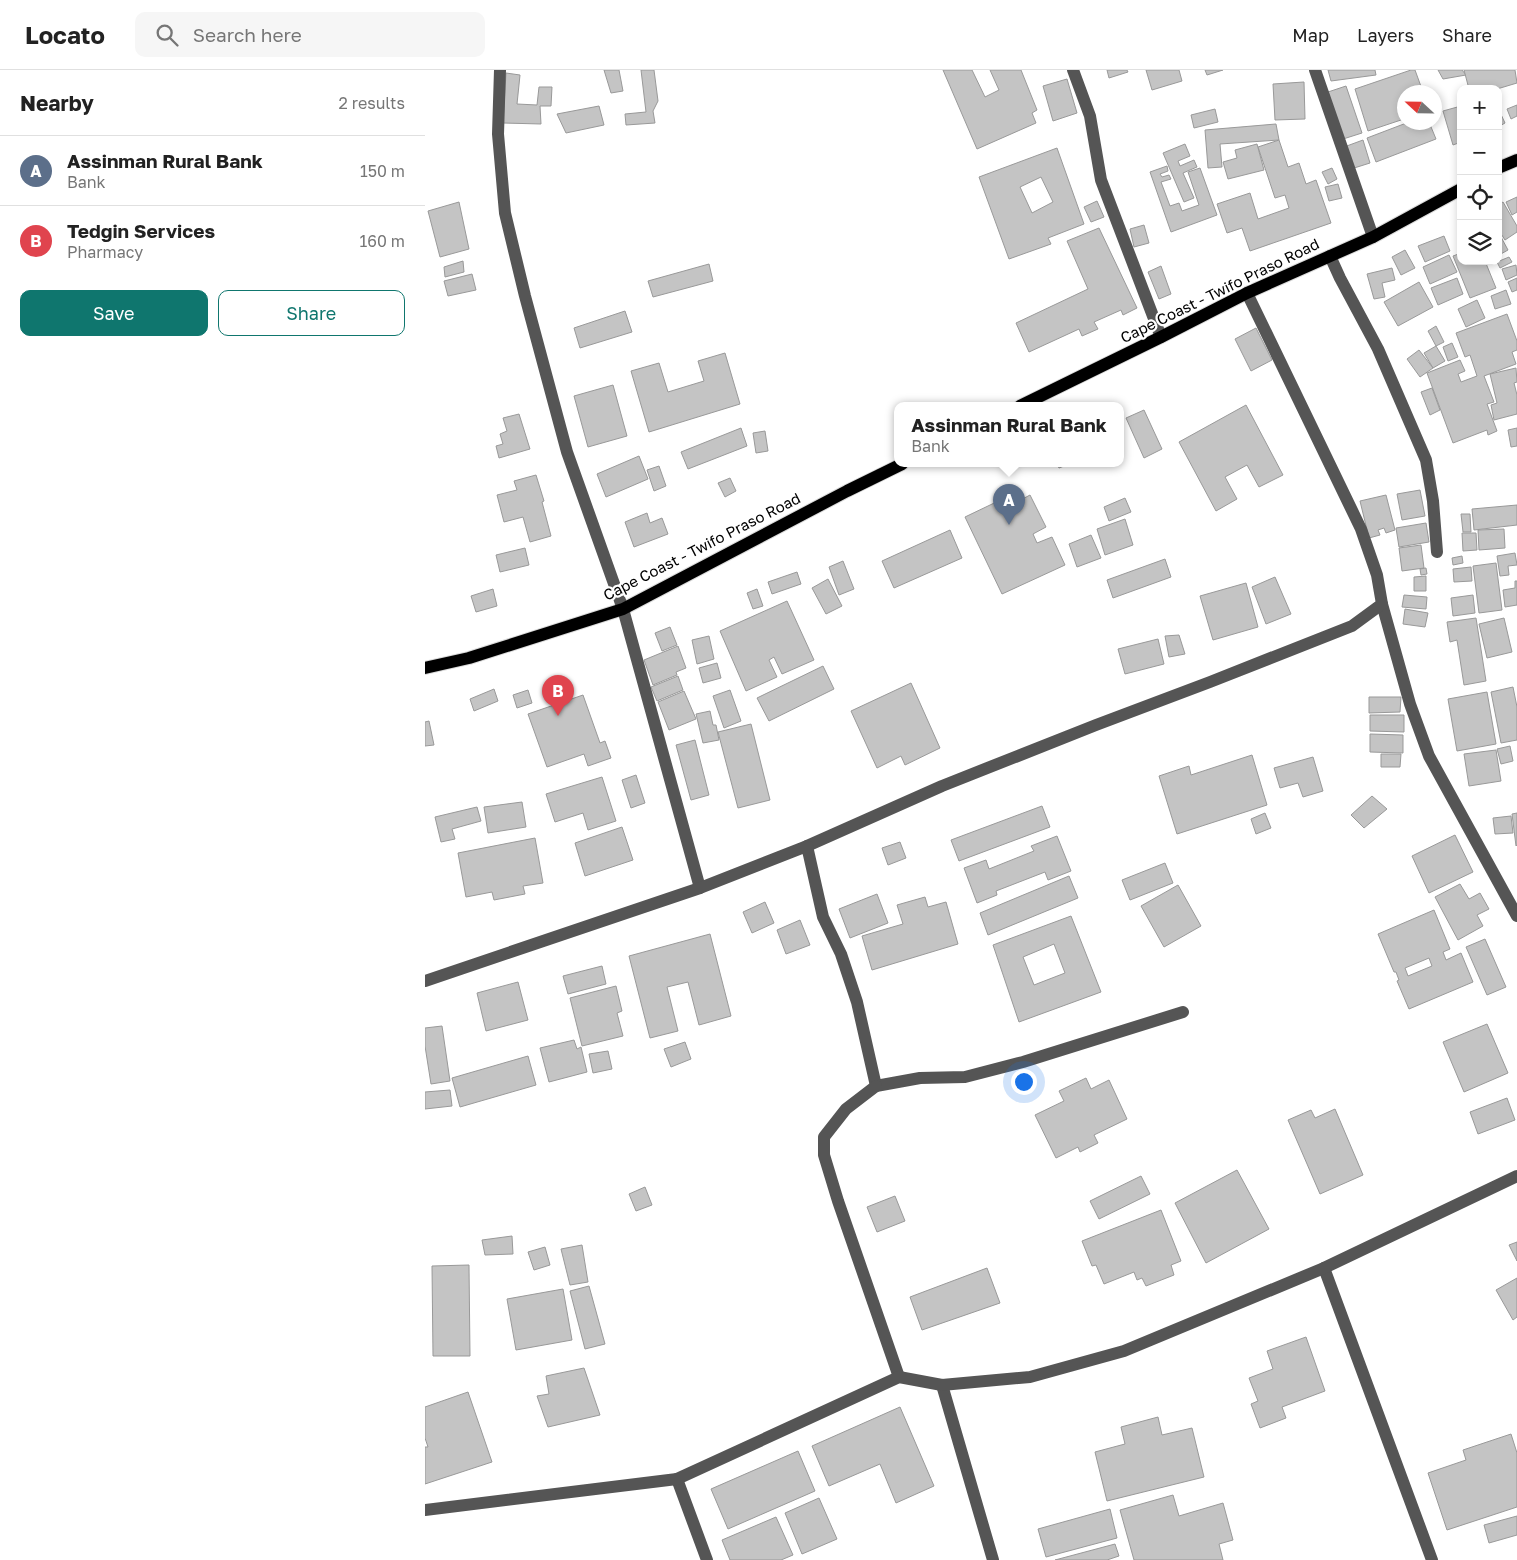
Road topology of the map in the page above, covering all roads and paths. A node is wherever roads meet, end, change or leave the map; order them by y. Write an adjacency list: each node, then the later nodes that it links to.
1 (500, 70): 15 (street)
2 (1073, 70): 10 (street)
3 (1315, 70): 7 (street)
4 (1517, 160): 5 (main road)
5 (1502, 166)
6 (1457, 191): 7 (main road, Cape Coast - Twifo Praso Road)
7 (1373, 237): 8 (main road, Cape Coast - Twifo Praso Road)
8 (1331, 256): 9 (main road, Cape Coast - Twifo Praso Road); 13 (street)
9 (1247, 293): 10 (main road, Cape Coast - Twifo Praso Road); 14 (street)
10 (1161, 337): 11 (main road, Cape Coast - Twifo Praso Road)
11 (1028, 402)
12 (896, 467): 15 (main road, Cape Coast - Twifo Praso Road)
13 (1437, 552)
14 (1382, 604): 17 (street); 19 (street)
15 (623, 609): 16 (main road, Cape Coast - Twifo Praso Road); 18 (street)
16 (425, 668)
17 (807, 846): 18 (street); 22 (street)
18 (700, 888): 20 (street)
19 (1515, 910)
20 (425, 981)
21 (1183, 1012): 22 (street)
22 (876, 1086): 25 (street)
23 (1517, 1176): 24 (street)
24 (1324, 1268): 26 (street); 31 (street)
25 (899, 1377): 26 (street); 27 (street)
26 (942, 1385): 30 (street)
27 (677, 1479): 28 (street); 29 (street)
28 (425, 1510)
29 (707, 1560)
30 (993, 1560)
31 (1432, 1560)

